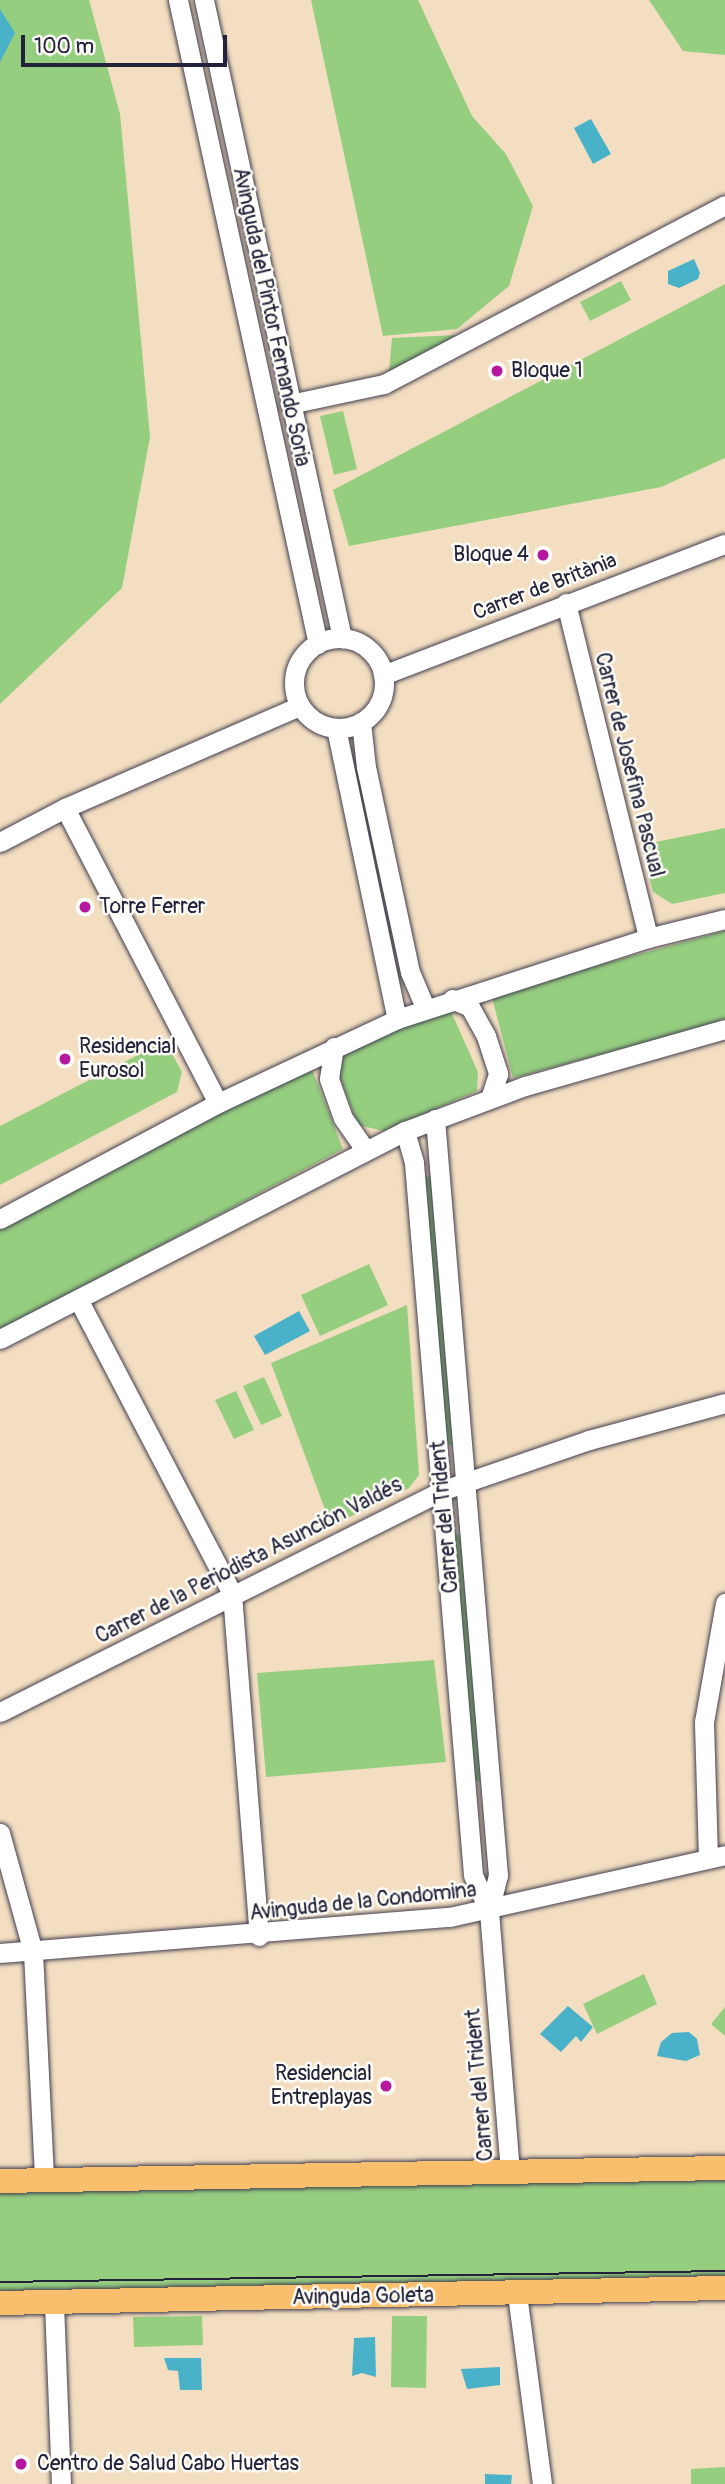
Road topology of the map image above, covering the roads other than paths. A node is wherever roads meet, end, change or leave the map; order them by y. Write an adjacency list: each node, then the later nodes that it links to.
1 (178, 0): 8 (street, Avinguda del Pintor Fernando Soria)
2 (204, 0): 4 (street, Avinguda del Pintor Fernando Soria)
3 (725, 205): 4 (street, Avinguda del Pintor Fernando Soria)
4 (290, 404): 7 (street, Avinguda del Pintor Fernando Soria)
5 (725, 544): 6 (street, Carrer de Britània)
6 (566, 603): 9 (street, Carrer de Britània); 16 (street, Carrer de Josefina Pascual)
7 (342, 639): 8 (street); 9 (street)
8 (318, 643): 10 (street)
9 (383, 675): 11 (street)
10 (300, 706): 12 (street); 13 (street)
11 (361, 722): 12 (street); 18 (street)
12 (336, 728): 19 (street)
13 (65, 807): 14 (street); 23 (street)
14 (0, 842)
15 (725, 919): 16 (street)
16 (648, 938): 17 (street)
17 (453, 999): 18 (street); 22 (street)
18 (425, 1008): 19 (street)
19 (397, 1019): 21 (street)
20 (725, 1029): 22 (street)
21 (334, 1046): 23 (street); 26 (street)
22 (490, 1098): 24 (street)
23 (218, 1103): 27 (street)
24 (435, 1119): 25 (street); 31 (street, Carrer del Trident)
25 (405, 1131): 26 (street); 32 (street, Carrer del Trident)
26 (365, 1150): 28 (street)
27 (0, 1219)
28 (78, 1299): 29 (street); 33 (street)
29 (0, 1339)
30 (725, 1403): 31 (street, Carrer de la Periodista Asunción Valdés)
31 (465, 1482): 32 (street, Carrer de la Periodista Asunción Valdés); 38 (street, Carrer del Trident)
32 (441, 1491): 33 (street, Carrer de la Periodista Asunción Valdés); 38 (street, Carrer del Trident)
33 (232, 1594): 35 (street, Carrer de la Periodista Asunción Valdés); 39 (street)
34 (725, 1603): 37 (street)
35 (0, 1712)
36 (0, 1833): 40 (street)
37 (716, 1856): 38 (street, Avinguda de la Condomina)
38 (489, 1911): 39 (street, Avinguda de la Condomina); 43 (street, Carrer del Trident)
39 (259, 1936): 40 (street, Avinguda de la Condomina)
40 (33, 1952): 41 (street, Avinguda de la Condomina); 45 (street)
41 (0, 1953)
42 (725, 2168): 43 (main road)
43 (510, 2172): 45 (main road)
44 (0, 2180): 45 (main road)
45 (44, 2180)
46 (725, 2288): 47 (main road, Avinguda Goleta)
47 (517, 2294): 48 (main road, Avinguda Goleta); 51 (street)
48 (54, 2302): 49 (main road, Avinguda Goleta); 50 (street)
49 (0, 2303)
50 (61, 2484)
51 (542, 2484)

